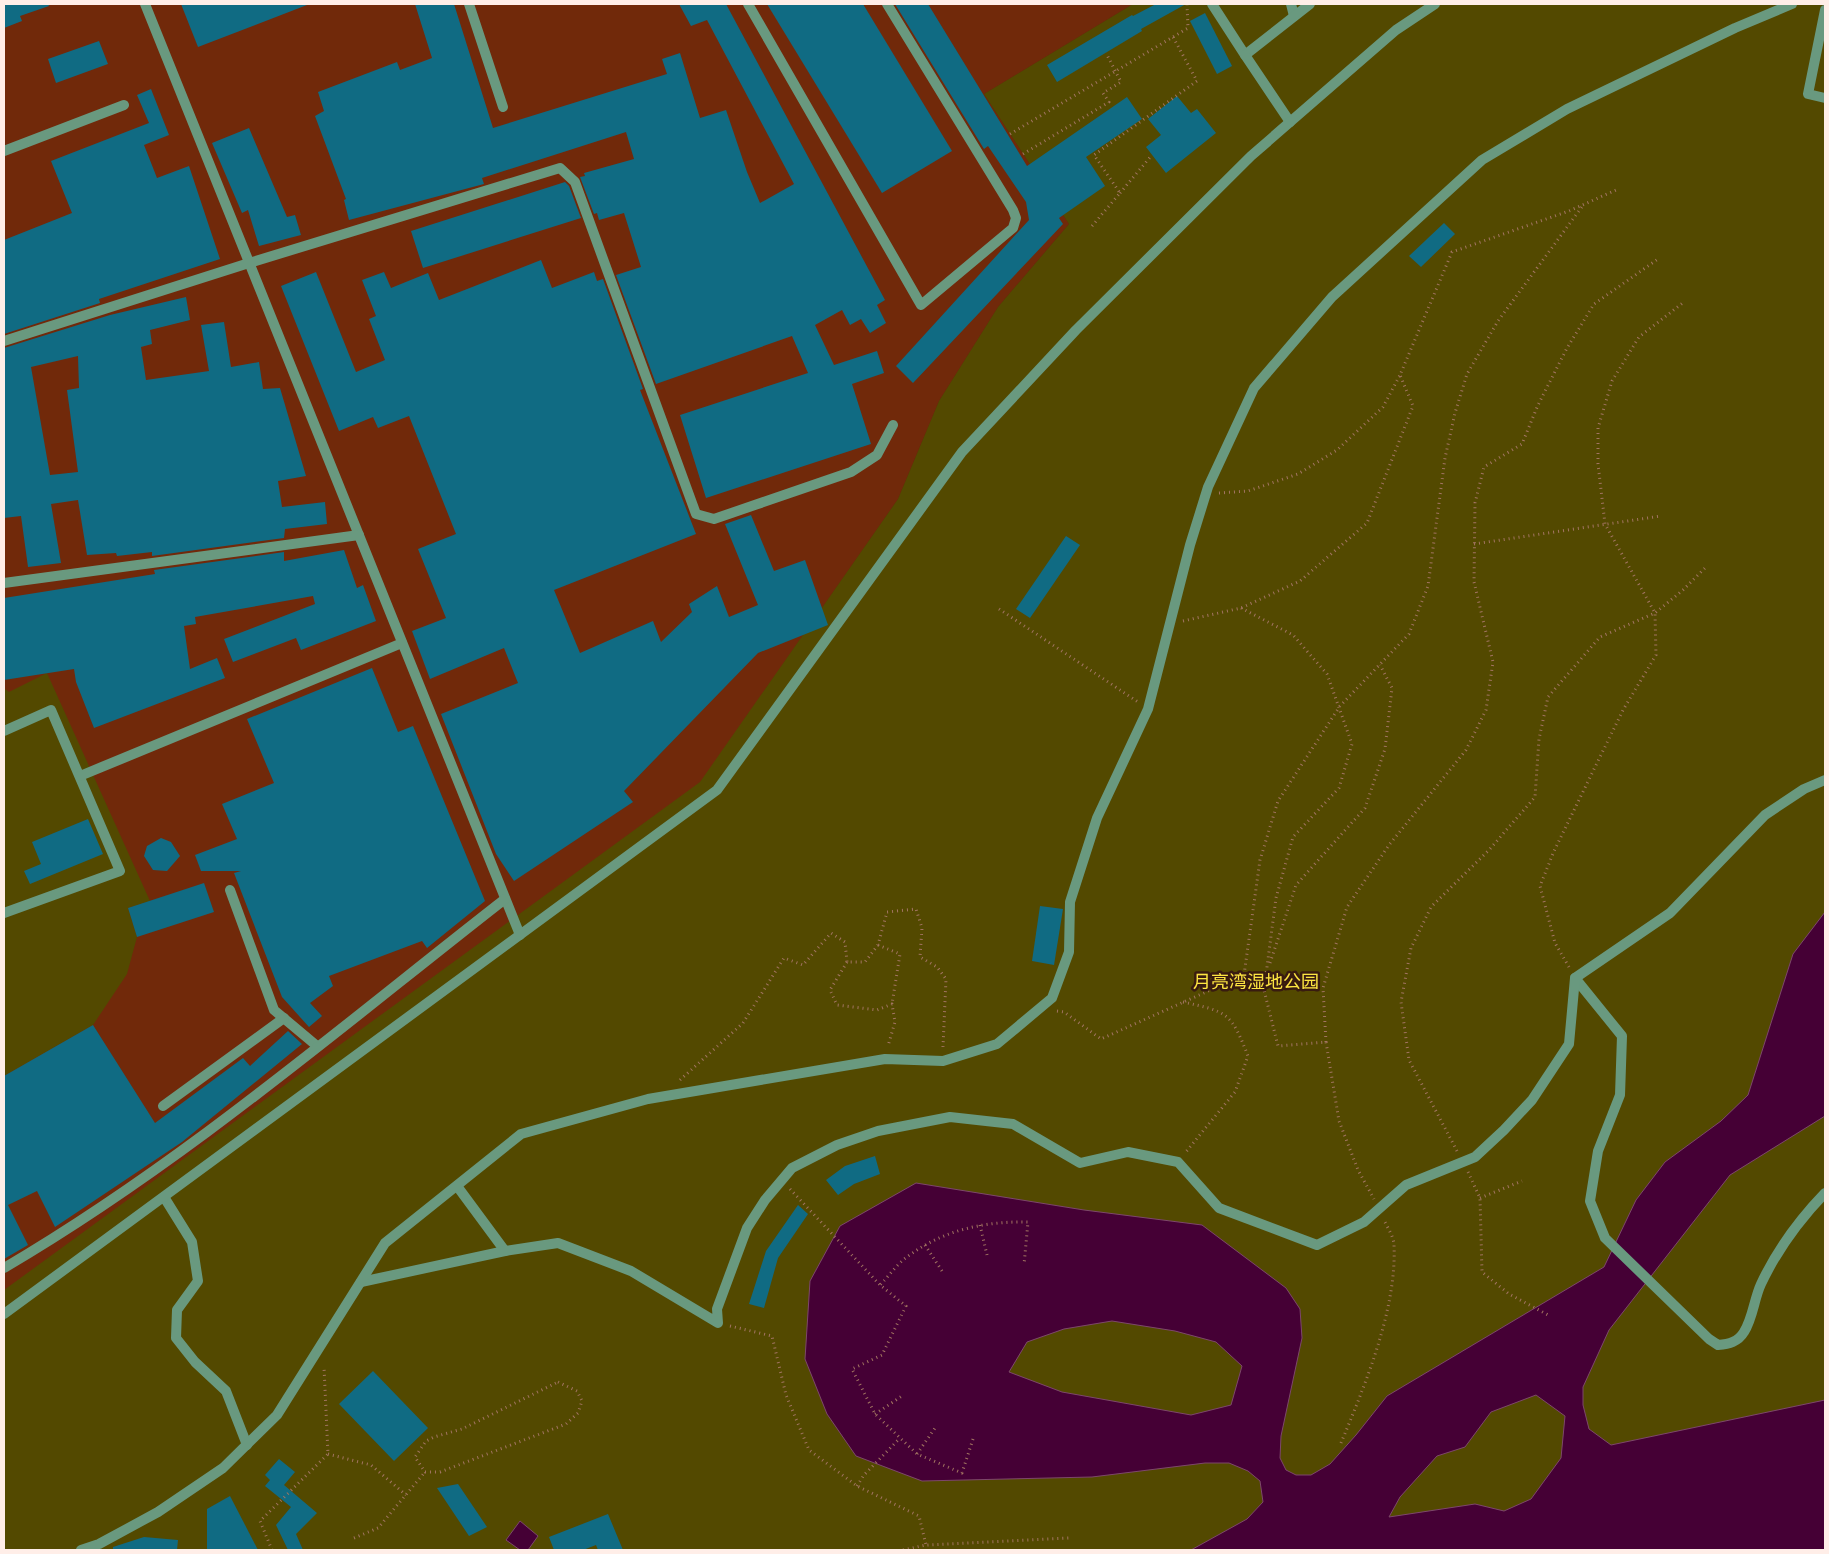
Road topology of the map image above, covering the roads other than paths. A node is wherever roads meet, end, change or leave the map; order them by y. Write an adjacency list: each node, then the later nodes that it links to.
1 (145, 4): 18 (street)
2 (469, 4): 15 (street)
3 (748, 4): 4 (street)
4 (887, 4)
5 (1212, 4): 12 (street)
6 (1291, 4): 11 (street)
7 (1310, 4): 11 (street)
8 (1435, 4): 16 (street)
9 (1792, 4): 35 (street)
10 (1825, 10): 13 (street)
11 (1294, 16): 12 (street)
12 (1245, 56): 16 (street)
13 (1825, 98)
14 (124, 105): 17 (street)
15 (503, 107)
16 (1290, 122): 30 (street)
17 (4, 152)
18 (249, 263): 19 (street); 20 (street); 21 (street)
19 (4, 341)
20 (892, 425)
21 (359, 535): 22 (street); 23 (street)
22 (4, 584)
23 (402, 643): 25 (street); 28 (street)
24 (4, 732): 25 (street)
25 (80, 776): 29 (street)
26 (1825, 780): 31 (street)
27 (230, 890): 32 (street)
28 (505, 899): 30 (street); 33 (street)
29 (4, 913)
30 (520, 935): 37 (street)
31 (1576, 978): 36 (street); 38 (street)
32 (284, 1018): 33 (street); 34 (street)
33 (317, 1046): 39 (street)
34 (163, 1106)
35 (457, 1186): 38 (street); 40 (street)
36 (1825, 1193)
37 (164, 1197): 41 (street); 42 (street)
38 (504, 1251): 40 (street)
39 (4, 1268)
40 (361, 1282): 42 (street)
41 (4, 1314)
42 (247, 1445): 43 (street)
43 (81, 1550)

